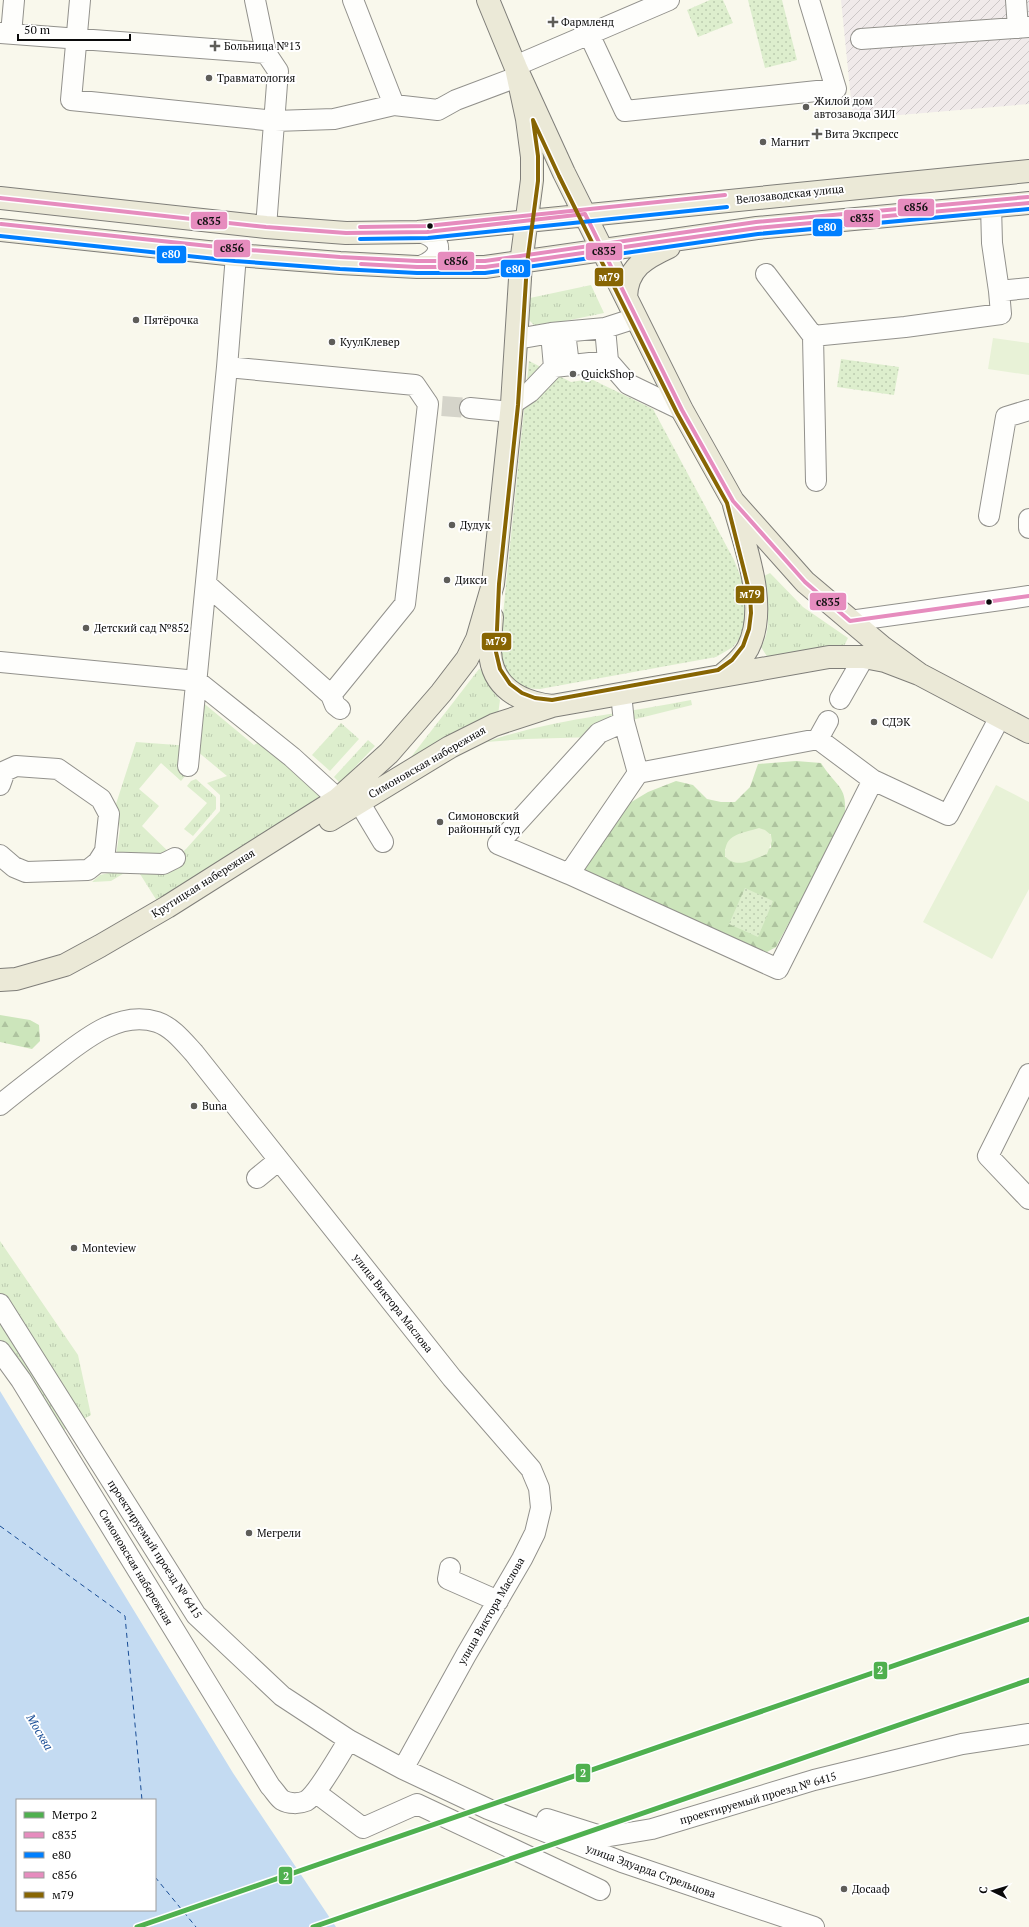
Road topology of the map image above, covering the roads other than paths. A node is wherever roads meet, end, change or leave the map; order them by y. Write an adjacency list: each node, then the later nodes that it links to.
1 (14, 0): 10 (street)
2 (80, 0): 12 (street)
3 (255, 0): 14 (street)
4 (354, 0): 16 (street)
5 (488, 0): 15 (main road)
6 (668, 0): 11 (street)
7 (809, 0): 11 (street)
8 (1016, 0): 9 (street)
9 (1024, 27): 13 (street)
10 (6, 33): 12 (street)
11 (589, 34): 15 (street)
12 (77, 39): 14 (street); 17 (street)
13 (861, 39)
14 (266, 53): 17 (street)
15 (516, 70): 16 (street); 22 (main road); 23 (main road)
16 (394, 105): 17 (street)
17 (275, 121): 24 (street)
18 (1029, 171): 22 (main road, Велозаводская улица)
19 (0, 198): 24 (main road, Велозаводская улица)
20 (1029, 203): 21 (main road)
21 (991, 206): 27 (main road); 34 (street)
22 (585, 214): 23 (main road, Велозаводская улица); 28 (main road)
23 (527, 221): 26 (main road, Велозаводская улица); 30 (main road)
24 (266, 227): 26 (main road, Велозаводская улица)
25 (0, 230): 29 (main road)
26 (418, 232): 31 (street)
27 (689, 239): 28 (main road); 35 (main road)
28 (603, 251): 30 (main road); 35 (main road)
29 (236, 255): 31 (main road); 43 (street)
30 (521, 263): 31 (main road); 40 (main road)
31 (417, 267)
32 (766, 274): 39 (street)
33 (1029, 288): 34 (street)
34 (998, 291): 39 (street)
35 (626, 297): 36 (main road)
36 (636, 318): 37 (street); 46 (main road)
37 (597, 329): 38 (street); 41 (street)
38 (558, 333): 40 (street); 42 (street)
39 (813, 336): 48 (street)
40 (517, 339): 45 (main road)
41 (600, 362): 42 (street); 46 (street)
42 (561, 366): 45 (street)
43 (227, 367): 53 (street); 53 (street)
44 (470, 408): 45 (street)
45 (512, 408): 54 (main road)
46 (682, 410): 49 (main road)
47 (1029, 410): 50 (street)
48 (816, 481)
49 (733, 501): 56 (main road); 60 (main road)
50 (989, 516)
51 (1029, 519): 52 (street)
52 (1029, 528)
53 (206, 584): 61 (street)
54 (493, 584): 64 (main road); 74 (main road, Крутицкая набережная)
55 (1029, 596): 56 (street)
56 (850, 621): 59 (main road)
57 (864, 657): 59 (main road, Симоновская набережная); 60 (main road, Симоновская набережная); 63 (street)
58 (0, 662): 61 (street)
59 (919, 674): 65 (main road)
60 (721, 676): 62 (main road, Симоновская набережная)
61 (197, 681): 70 (street); 74 (street)
62 (621, 694): 64 (main road, Симоновская набережная); 66 (street)
63 (840, 699)
64 (552, 706): 74 (main road, Симоновская набережная)
65 (1000, 717): 68 (main road); 73 (street)
66 (624, 722): 72 (street); 79 (street)
67 (828, 722): 69 (street)
68 (1029, 732)
69 (818, 739): 72 (street); 73 (street)
70 (188, 766)
71 (2, 773): 78 (street)
72 (638, 773): 79 (street)
73 (873, 780): 79 (street)
74 (348, 803): 75 (street); 80 (main road, Крутицкая набережная); 81 (main road, Крутицкая набережная)
75 (383, 842)
76 (0, 855): 78 (street)
77 (175, 858): 78 (street)
78 (98, 862)
79 (569, 874)
80 (0, 980)
81 (0, 993)
82 (1029, 1074): 86 (street)
83 (0, 1104): 84 (street, улица Виктора Маслова)
84 (276, 1157): 85 (street); 90 (street, улица Виктора Маслова)
85 (254, 1174)
86 (1029, 1199)
87 (0, 1304): 92 (street, проектируемый проезд № 6415)
88 (0, 1351): 94 (street, Симоновская набережная)
89 (456, 1574): 90 (street)
90 (498, 1601): 93 (street, улица Виктора Маслова)
91 (1029, 1734): 95 (street, проектируемый проезд № 6415)
92 (349, 1740): 93 (street, проектируемый проезд № 6415); 94 (street)
93 (403, 1769): 95 (street, улица Эдуарда Стрельцова)
94 (315, 1792): 96 (street)
95 (488, 1809): 97 (street, улица Эдуарда Стрельцова)
96 (600, 1890)
97 (814, 1927)

